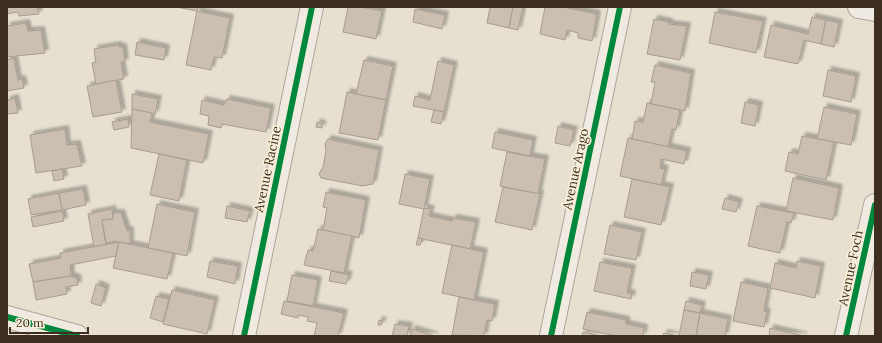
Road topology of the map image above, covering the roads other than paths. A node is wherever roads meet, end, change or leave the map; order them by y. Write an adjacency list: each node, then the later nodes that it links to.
1 (312, 7): 8 (street, Avenue Racine)
2 (620, 7): 9 (street, Avenue Arago)
3 (860, 7): 4 (street)
4 (875, 10)
5 (875, 205): 10 (street, Avenue Foch)
6 (7, 317): 7 (street)
7 (77, 336)
8 (244, 336)
9 (551, 336)
10 (846, 336)

